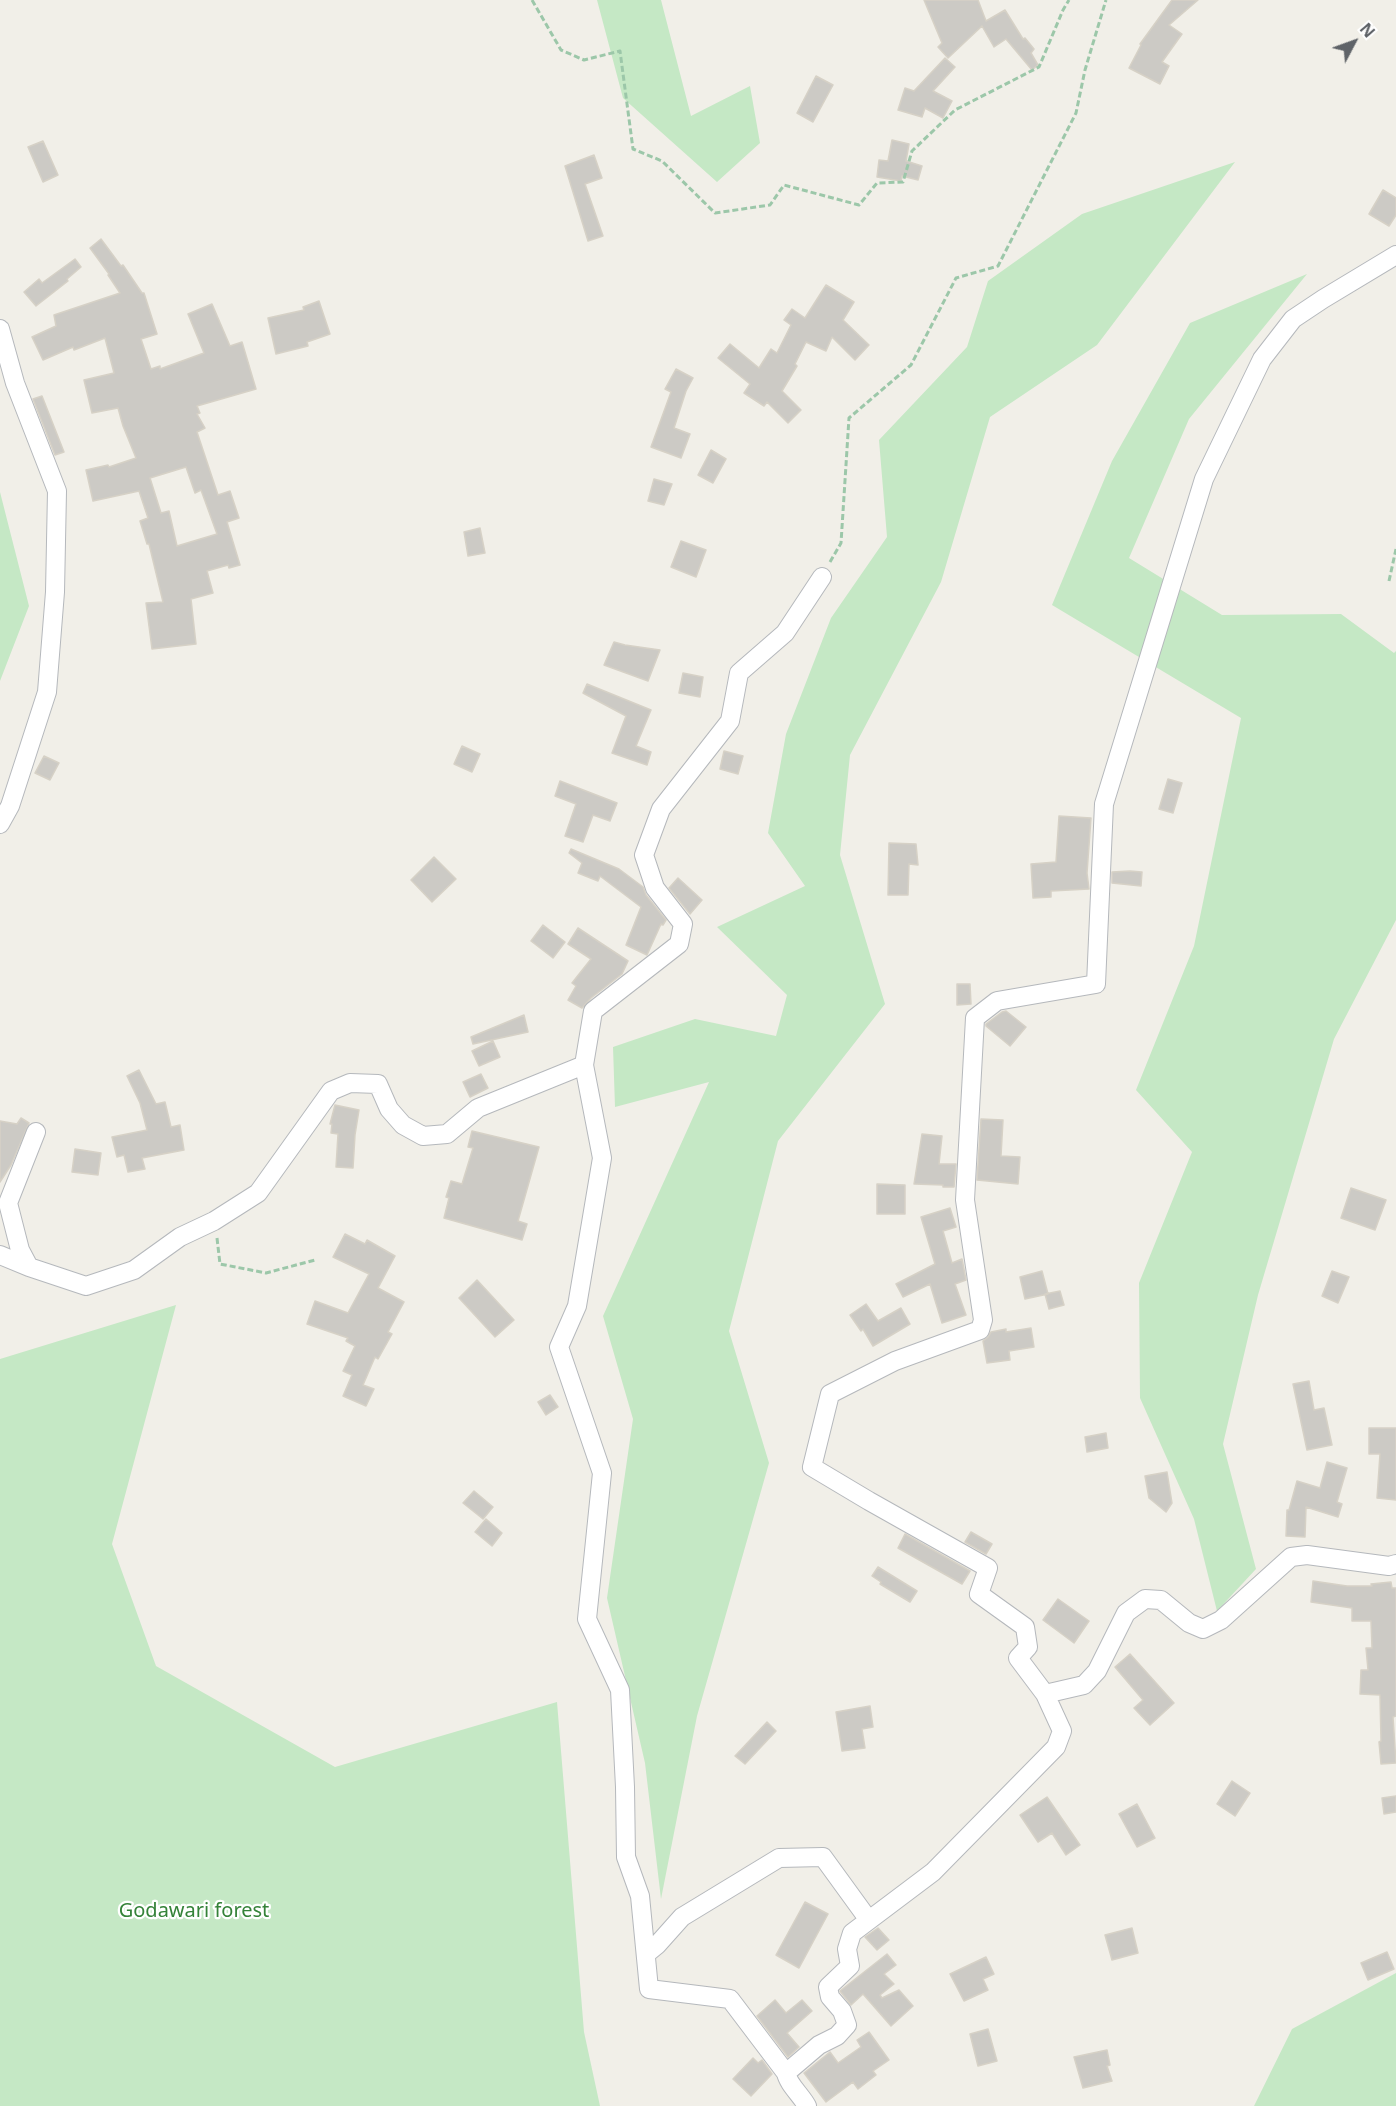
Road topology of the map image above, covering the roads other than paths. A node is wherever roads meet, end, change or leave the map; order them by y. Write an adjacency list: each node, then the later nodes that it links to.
1 (1396, 255): 10 (street)
2 (0, 329): 4 (street)
3 (822, 577): 5 (street)
4 (0, 824)
5 (584, 1065): 8 (street); 12 (street)
6 (36, 1132): 8 (street)
7 (0, 1255): 8 (street)
8 (29, 1267)
9 (1396, 1564): 10 (street)
10 (1045, 1694): 11 (street)
11 (868, 1919): 12 (street); 13 (street)
12 (646, 1954): 13 (street)
13 (786, 2073): 14 (street)
14 (807, 2106)

